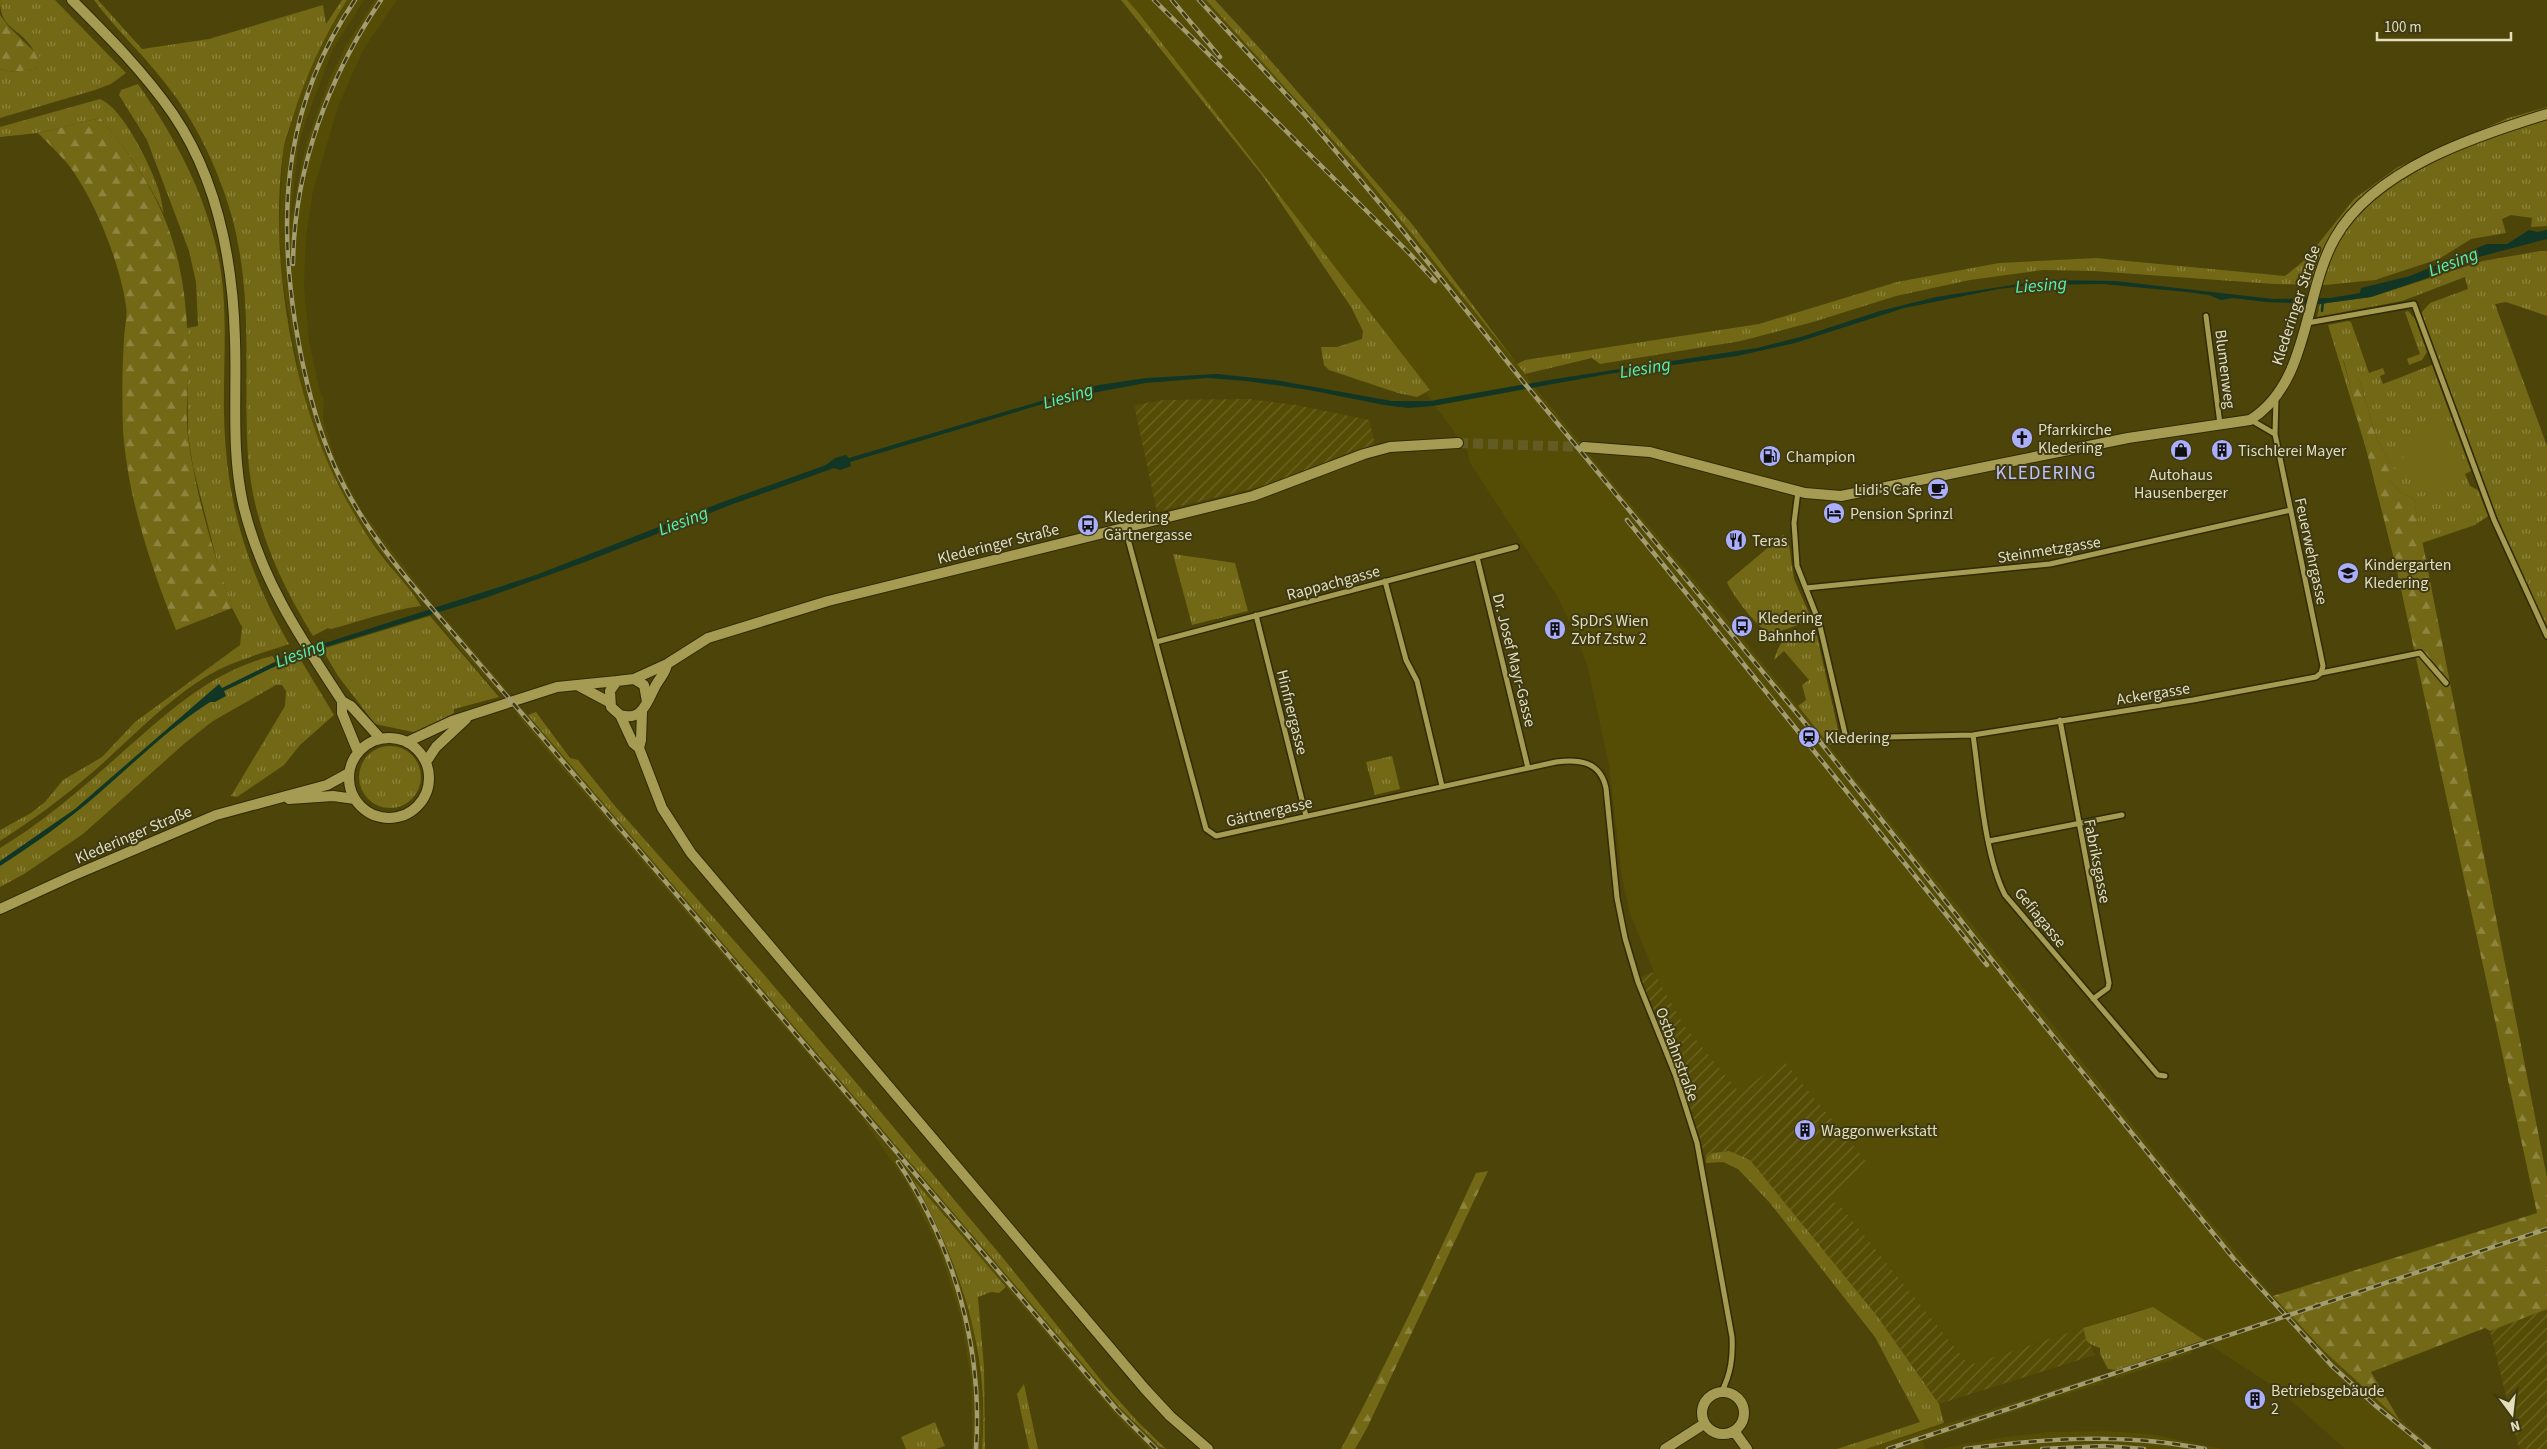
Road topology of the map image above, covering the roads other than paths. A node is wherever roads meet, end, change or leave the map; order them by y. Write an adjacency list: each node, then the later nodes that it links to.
1 (72, 0): 27 (main road)
2 (2547, 114): 4 (main road, Klederinger Straße)
3 (2206, 316): 7 (street, Blumenweg)
4 (2308, 320): 5 (main road, Klederinger Straße); 19 (street)
5 (2276, 398): 6 (main road, Klederinger Straße); 8 (street, Feuerwehrgasse)
6 (2250, 420): 7 (main road, Klederinger Straße); 8 (street)
7 (2220, 426): 11 (main road, Klederinger Straße)
8 (2275, 434): 12 (street, Feuerwehrgasse)
9 (1458, 443): 13 (main road, Klederinger Straße)
10 (1584, 447): 11 (main road, Klederinger Straße)
11 (1798, 491): 17 (street)
12 (2291, 510): 17 (street, Steinmetzgasse); 22 (street, Feuerwehrgasse)
13 (1125, 528): 20 (street, Gärtnergasse); 21 (main road, Klederinger Straße)
14 (1516, 547): 15 (street, Rappachgasse)
15 (1477, 558): 16 (street, Rappachgasse); 41 (street, Dr. Josef Mayr-Gasse)
16 (1384, 581): 18 (street, Rappachgasse); 43 (street)
17 (1806, 588): 34 (street, Ackergasse)
18 (1256, 615): 20 (street, Rappachgasse); 47 (street, Hinfnergasse)
19 (2547, 636)
20 (1156, 642): 47 (street, Gärtnergasse)
21 (667, 664): 23 (main road, Klederinger Straße); 29 (main road)
22 (2321, 673): 25 (street, Ackergasse); 33 (street, Ackergasse)
23 (634, 679): 24 (main road); 29 (main road)
24 (617, 682): 26 (main road); 28 (main road)
25 (2446, 683)
26 (579, 686): 28 (main road); 32 (main road)
27 (342, 701): 35 (main road); 38 (main road)
28 (609, 702): 31 (main road)
29 (648, 702): 30 (main road)
30 (642, 712): 31 (main road); 37 (main road)
31 (620, 715): 37 (main road)
32 (468, 717): 36 (main road); 39 (main road)
33 (2060, 720): 34 (street, Ackergasse); 48 (street, Fabriksgasse)
34 (1973, 735): 49 (street, Gefiagasse)
35 (380, 738): 36 (main road); 38 (main road)
36 (407, 742): 39 (main road)
37 (639, 748): 56 (main road)
38 (358, 752): 42 (main road)
39 (426, 762): 45 (main road)
40 (1556, 762): 41 (street, Gärtnergasse); 53 (street, Ostbahnstraße)
41 (1528, 768): 43 (street, Gärtnergasse)
42 (349, 773): 44 (main road, Klederinger Straße); 45 (main road)
43 (1442, 786): 47 (street, Gärtnergasse)
44 (283, 798): 45 (main road, Klederinger Straße); 50 (main road, Klederinger Straße)
45 (355, 799)
46 (2122, 815): 48 (street)
47 (1306, 816)
48 (2078, 824): 49 (street); 51 (street, Fabriksgasse)
49 (1989, 841): 51 (street, Gefiagasse)
50 (0, 909)
51 (2093, 999): 52 (street, Gefiagasse)
52 (2165, 1076)
53 (1722, 1391): 54 (main road); 55 (main road)
54 (1704, 1424): 55 (main road); 57 (main road)
55 (1734, 1431): 58 (main road)
56 (1208, 1449)
57 (1665, 1449)
58 (1747, 1449)

